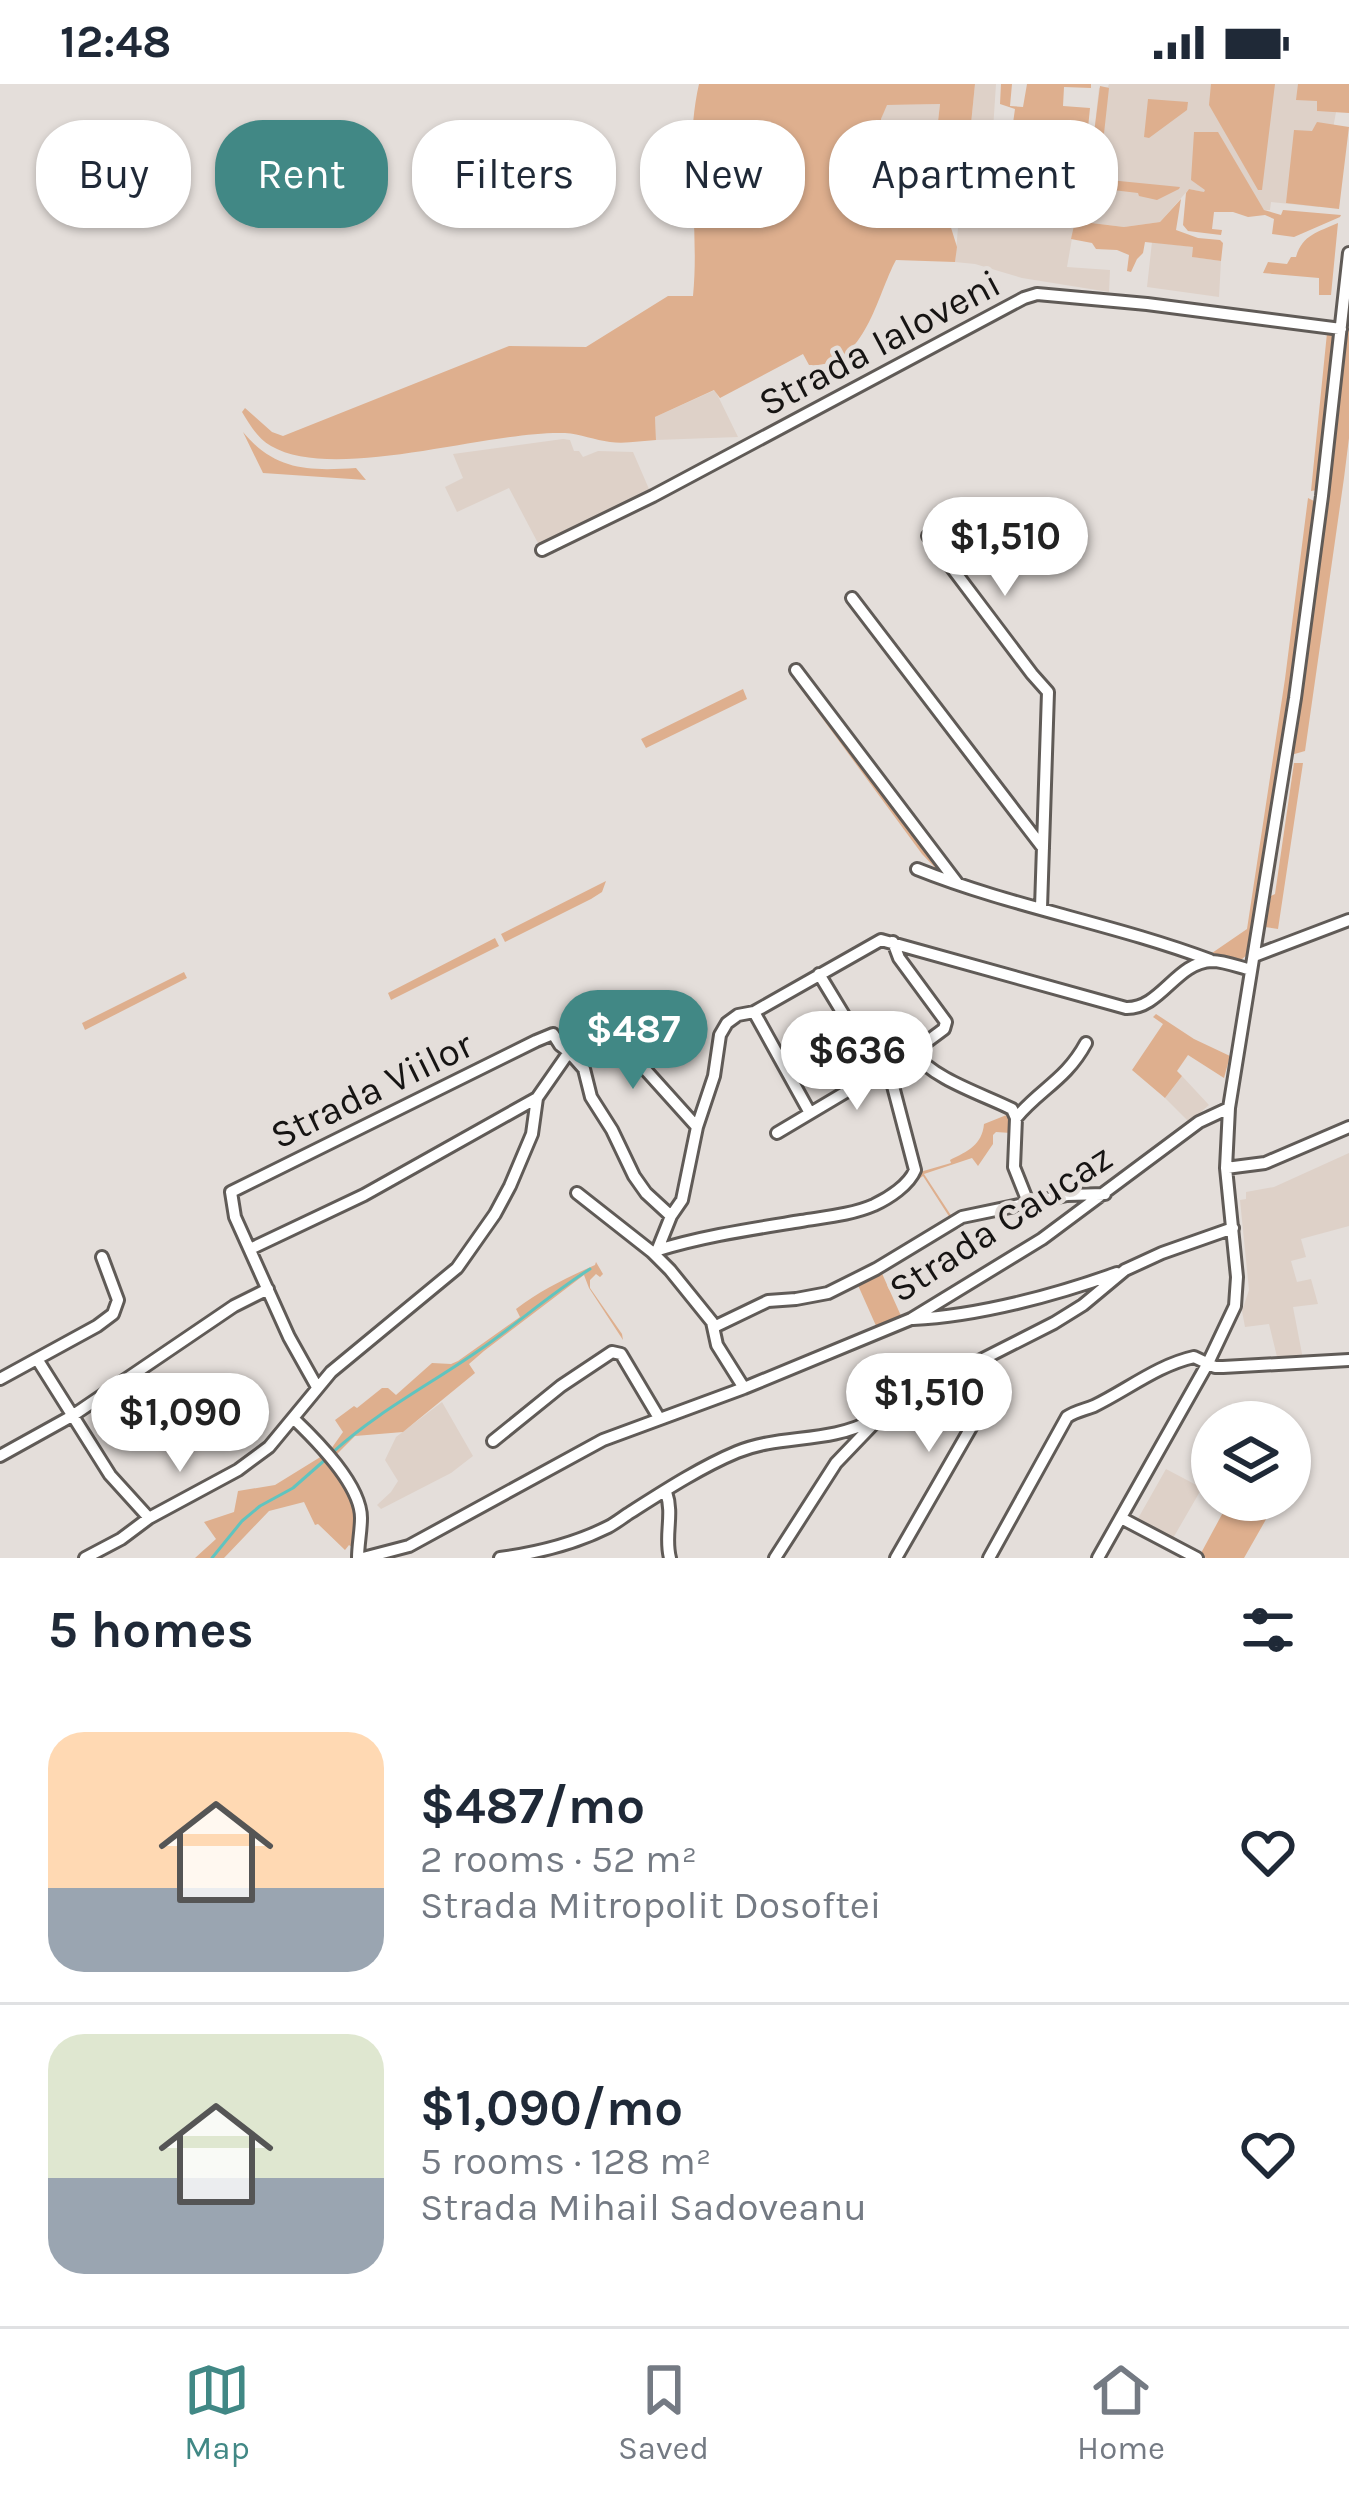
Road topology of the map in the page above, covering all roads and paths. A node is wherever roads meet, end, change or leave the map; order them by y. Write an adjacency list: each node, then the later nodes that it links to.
1 (1349, 253): 2 (street)
2 (1341, 329): 4 (street, Strada Ialoveni); 13 (street)
3 (928, 536): 7 (street)
4 (542, 550)
5 (852, 598): 7 (street)
6 (796, 670): 9 (street)
7 (1043, 848): 10 (street)
8 (917, 869): 9 (street)
9 (959, 886): 10 (street)
10 (1040, 908): 14 (street)
11 (1349, 920): 13 (street)
12 (893, 942): 14 (street); 16 (street); 20 (street)
13 (1254, 956): 15 (street)
14 (1213, 961): 15 (street)
15 (1251, 970): 23 (street)
16 (819, 974): 17 (street); 21 (street)
17 (754, 1012): 24 (street); 26 (street)
18 (1086, 1043): 25 (street)
19 (569, 1052): 22 (street, Strada Viilor); 26 (street); 33 (street); 35 (street, Strada Viilor)
20 (913, 1052): 21 (street); 25 (street)
21 (883, 1070): 24 (street); 36 (street)
22 (537, 1098): 35 (street, Strada Viilor); 47 (street)
23 (1228, 1108): 29 (street); 31 (street, Strada Caucaz)
24 (810, 1114): 28 (street)
25 (1016, 1118): 32 (street)
26 (697, 1126): 33 (street)
27 (1349, 1127): 29 (street)
28 (777, 1133)
29 (1226, 1168): 34 (street)
30 (577, 1193): 36 (street)
31 (1105, 1194): 32 (street); 40 (street, Strada Caucaz)
32 (1028, 1202): 41 (street)
33 (671, 1216): 36 (street)
34 (1232, 1228): 38 (street); 45 (street)
35 (250, 1249): 39 (street, Strada Viilor)
36 (654, 1251): 41 (street)
37 (102, 1256): 43 (street)
38 (1125, 1270): 40 (street); 42 (street)
39 (268, 1289): 47 (street, Strada Viilor); 50 (street)
40 (911, 1319): 48 (street, Strada Caucaz)
41 (714, 1327): 48 (street)
42 (987, 1358): 49 (street); 64 (street)
43 (37, 1359): 46 (street); 50 (street)
44 (1349, 1360): 45 (street)
45 (1208, 1363): 57 (street); 65 (street)
46 (0, 1379)
47 (317, 1387): 52 (street)
48 (744, 1388): 51 (street, Strada Caucaz)
49 (881, 1416): 55 (street); 63 (street)
50 (73, 1417): 54 (street); 56 (street)
51 (659, 1418): 53 (street); 58 (street, Strada Caucaz)
52 (294, 1419): 56 (street); 60 (street)
53 (493, 1441)
54 (0, 1456)
55 (666, 1492): 61 (street); 62 (street)
56 (149, 1518): 59 (street)
57 (1121, 1518): 66 (street); 67 (street)
58 (413, 1550): 60 (street, Strada Caucaz)
59 (85, 1558)
60 (360, 1558)
61 (500, 1558)
62 (670, 1558)
63 (775, 1558)
64 (896, 1558)
65 (989, 1558)
66 (1098, 1558)
67 (1197, 1558)

